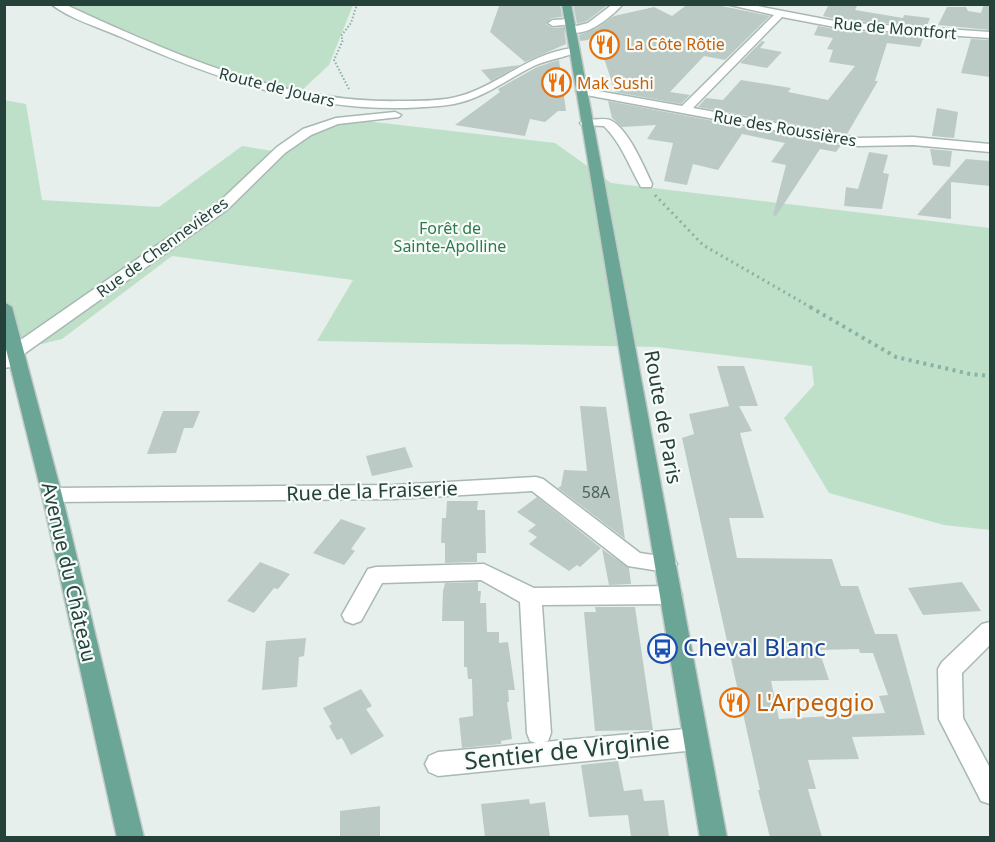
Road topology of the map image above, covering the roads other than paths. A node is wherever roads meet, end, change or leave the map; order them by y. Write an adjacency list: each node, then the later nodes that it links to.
1 (55, 4): 10 (street, Route de Jouars)
2 (566, 4): 6 (main road, Route de Paris)
3 (619, 4): 6 (street)
4 (730, 4): 5 (street, Rue de Montfort)
5 (780, 14): 7 (street, Rue de Montfort); 11 (street)
6 (564, 25): 8 (main road, Route de Paris)
7 (990, 35)
8 (573, 51): 9 (main road, Route de Paris); 10 (street, Route de Jouars)
9 (580, 91): 11 (street, Rue des Roussières); 12 (main road, Route de Paris)
10 (457, 100): 16 (street, Rue de Chennevières)
11 (685, 110): 13 (street, Rue des Roussières)
12 (586, 123): 14 (street); 18 (main road, Route de Paris)
13 (990, 148)
14 (646, 184)
15 (4, 307): 16 (main road, Avenue du Château)
16 (10, 357): 17 (main road, Avenue du Château)
17 (52, 495): 18 (street, Rue de la Fraiserie); 27 (main road, Avenue du Château)
18 (666, 564): 19 (main road, Route de Paris)
19 (671, 595): 20 (street); 24 (main road, Route de Paris)
20 (531, 597): 21 (street); 23 (street)
21 (353, 615)
22 (990, 631): 26 (street)
23 (539, 733)
24 (696, 739): 25 (street, Sentier de Virginie); 28 (main road, Route de Paris)
25 (438, 764)
26 (990, 792)
27 (131, 837)
28 (714, 837)

